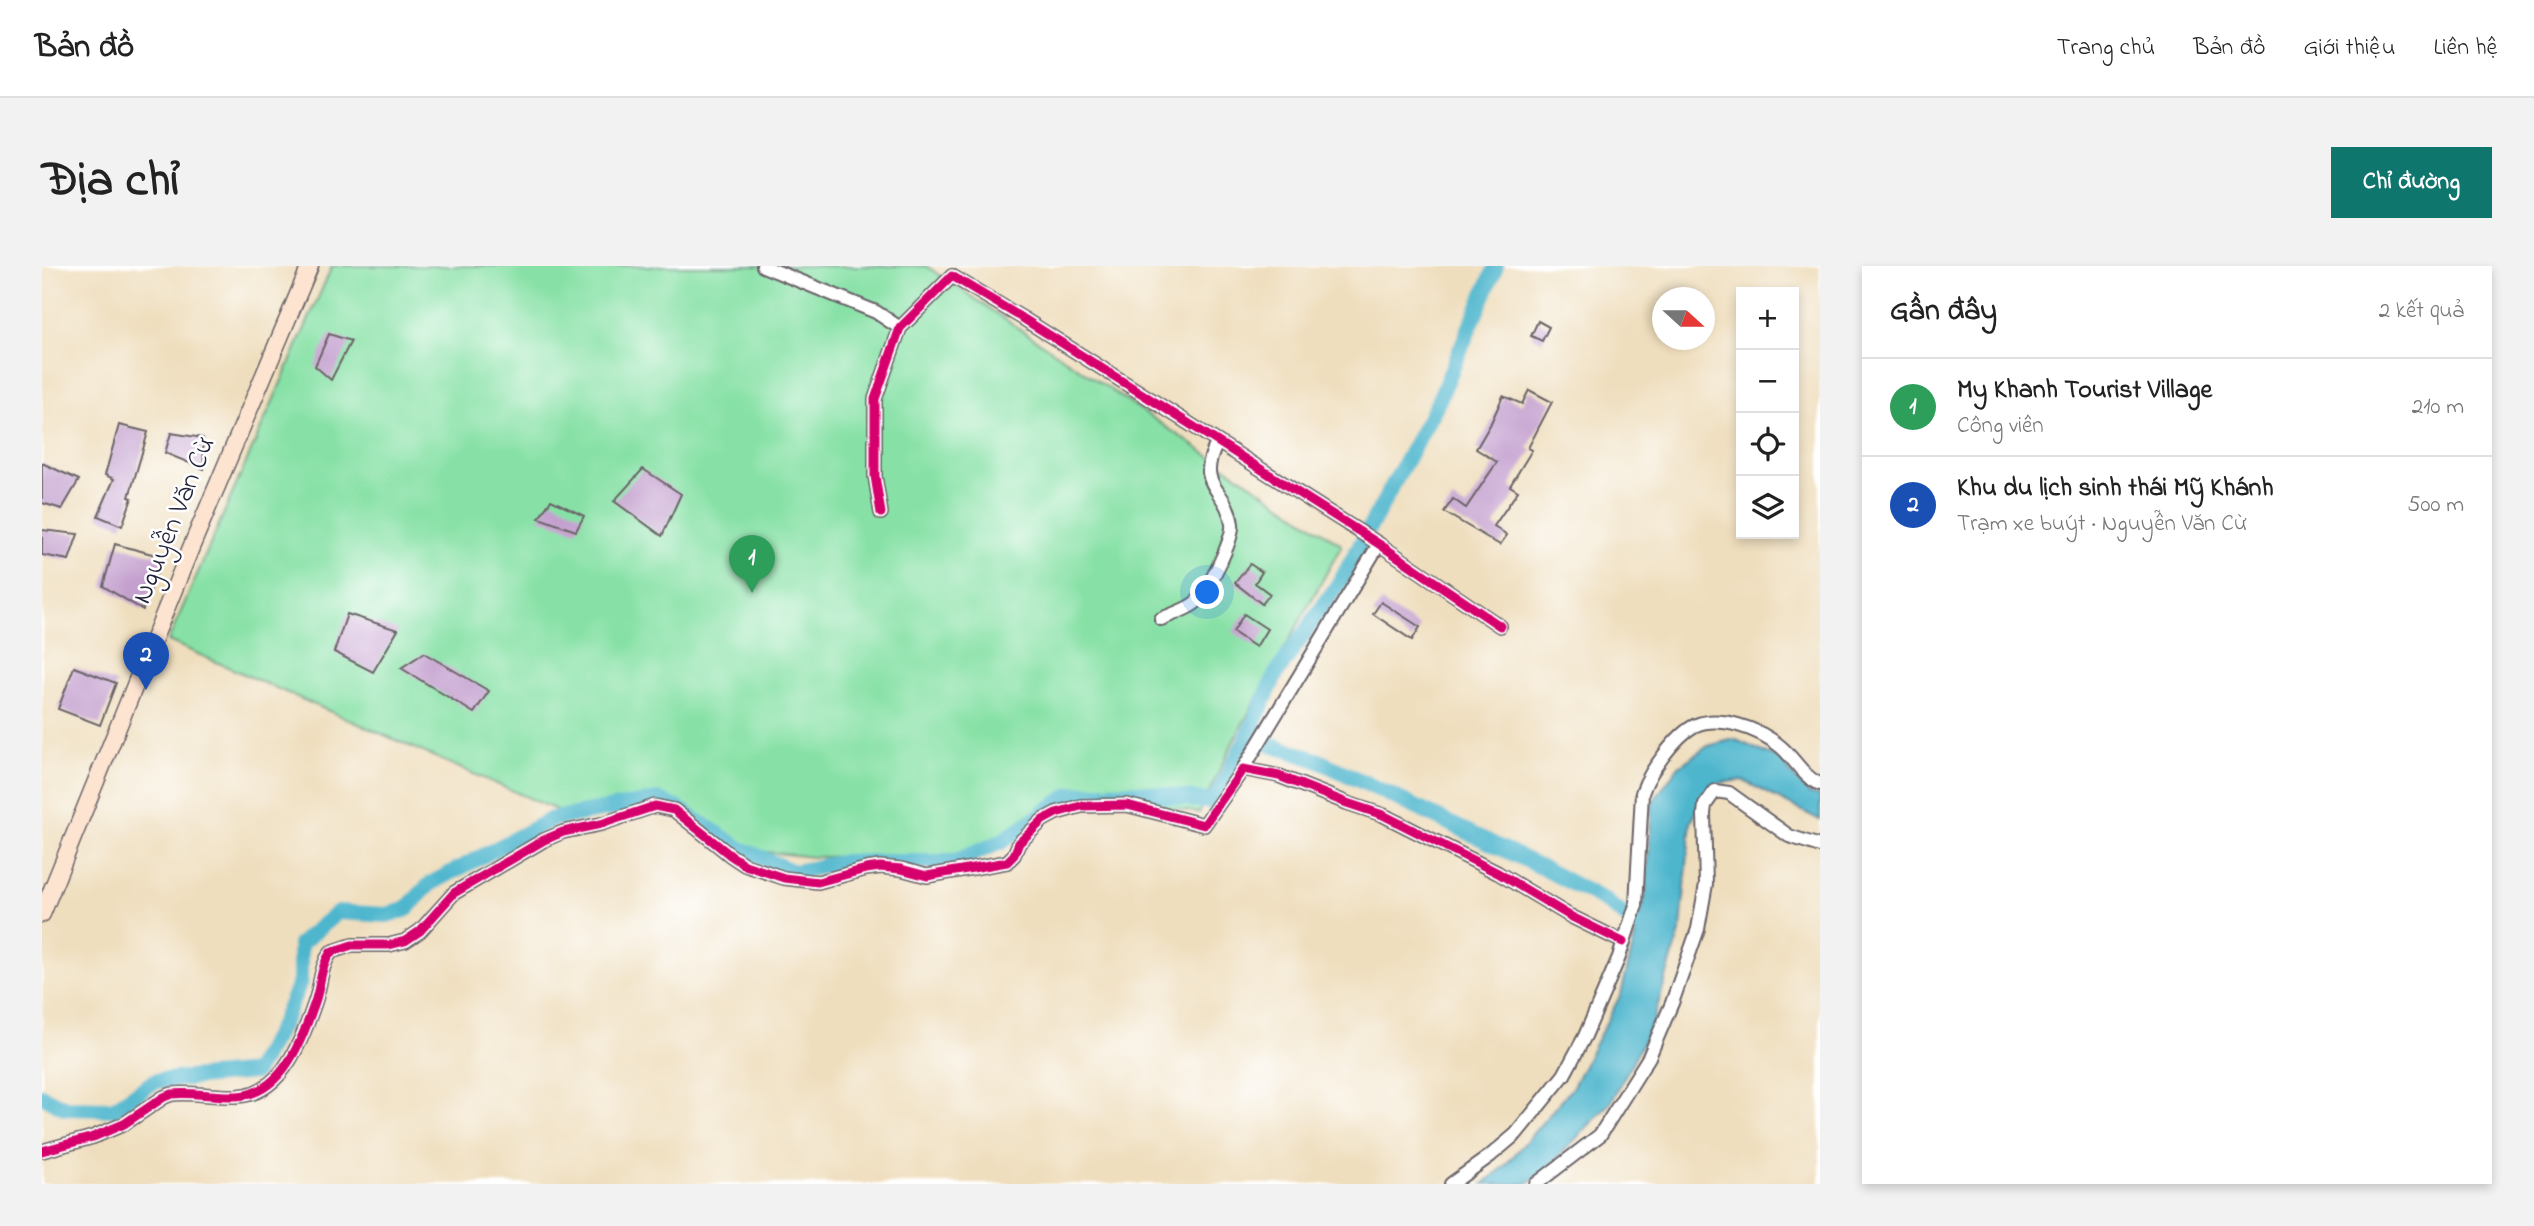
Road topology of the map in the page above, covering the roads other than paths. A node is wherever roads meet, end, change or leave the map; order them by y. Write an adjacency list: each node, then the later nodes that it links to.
1 (310, 266): 12 (main road, Nguyễn Văn Cừ)
2 (763, 266): 3 (street)
3 (900, 328): 4 (street); 5 (street)
4 (1217, 443): 6 (street); 7 (street)
5 (881, 513)
6 (1378, 544): 8 (street); 9 (street)
7 (1161, 619)
8 (1500, 626)
9 (1243, 769): 13 (street); 14 (street)
10 (1820, 784): 13 (street)
11 (1820, 846): 16 (street)
12 (42, 914)
13 (1625, 938): 15 (street)
14 (42, 1151)
15 (1451, 1184)
16 (1536, 1184)

